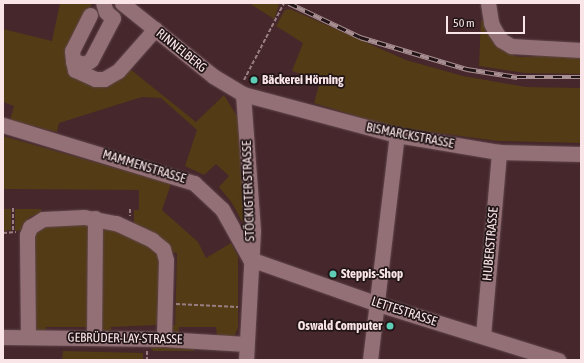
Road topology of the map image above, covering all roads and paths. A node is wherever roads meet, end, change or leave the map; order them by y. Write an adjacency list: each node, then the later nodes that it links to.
1 (103, 3): 8 (street)
2 (122, 3): 6 (street, RINNELBERG)
3 (284, 3): 9 (path)
4 (488, 3): 7 (street)
5 (90, 15): 8 (street)
6 (155, 29): 8 (street); 10 (street, RINNELBERG)
7 (581, 50)
8 (73, 61)
9 (249, 68)
10 (244, 94): 12 (street, BISMARCKSTRASSE); 18 (street, STÖCKIGTER STRASSE)
11 (3, 125): 18 (street, MAMMENSTRASSE)
12 (397, 135): 13 (street, BISMARCKSTRASSE); 20 (street)
13 (499, 152): 14 (street, BISMARCKSTRASSE); 22 (street, HUBERSTRASSE)
14 (581, 154)
15 (13, 208): 17 (path)
16 (95, 218): 24 (street); 25 (street); 26 (street)
17 (13, 232)
18 (250, 259): 20 (street, LETTESTRASSE); 21 (street, STÖCKIGTER STRASSE)
19 (177, 304): 21 (path)
20 (378, 304): 22 (street, LETTESTRASSE); 31 (street)
21 (247, 308): 27 (street, STÖCKIGTER STRASSE)
22 (483, 336): 32 (street, LETTESTRASSE)
23 (3, 337): 24 (street, GEBRÜDER-LAY-STRASSE)
24 (28, 337): 25 (street, GEBRÜDER-LAY-STRASSE)
25 (94, 338): 26 (street, GEBRÜDER-LAY-STRASSE)
26 (164, 339): 27 (street, GEBRÜDER-LAY-STRASSE)
27 (246, 344): 30 (street, STÖCKIGTER STRASSE)
28 (147, 348): 29 (path)
29 (147, 360)
30 (246, 360)
31 (370, 360)
32 (558, 360)

